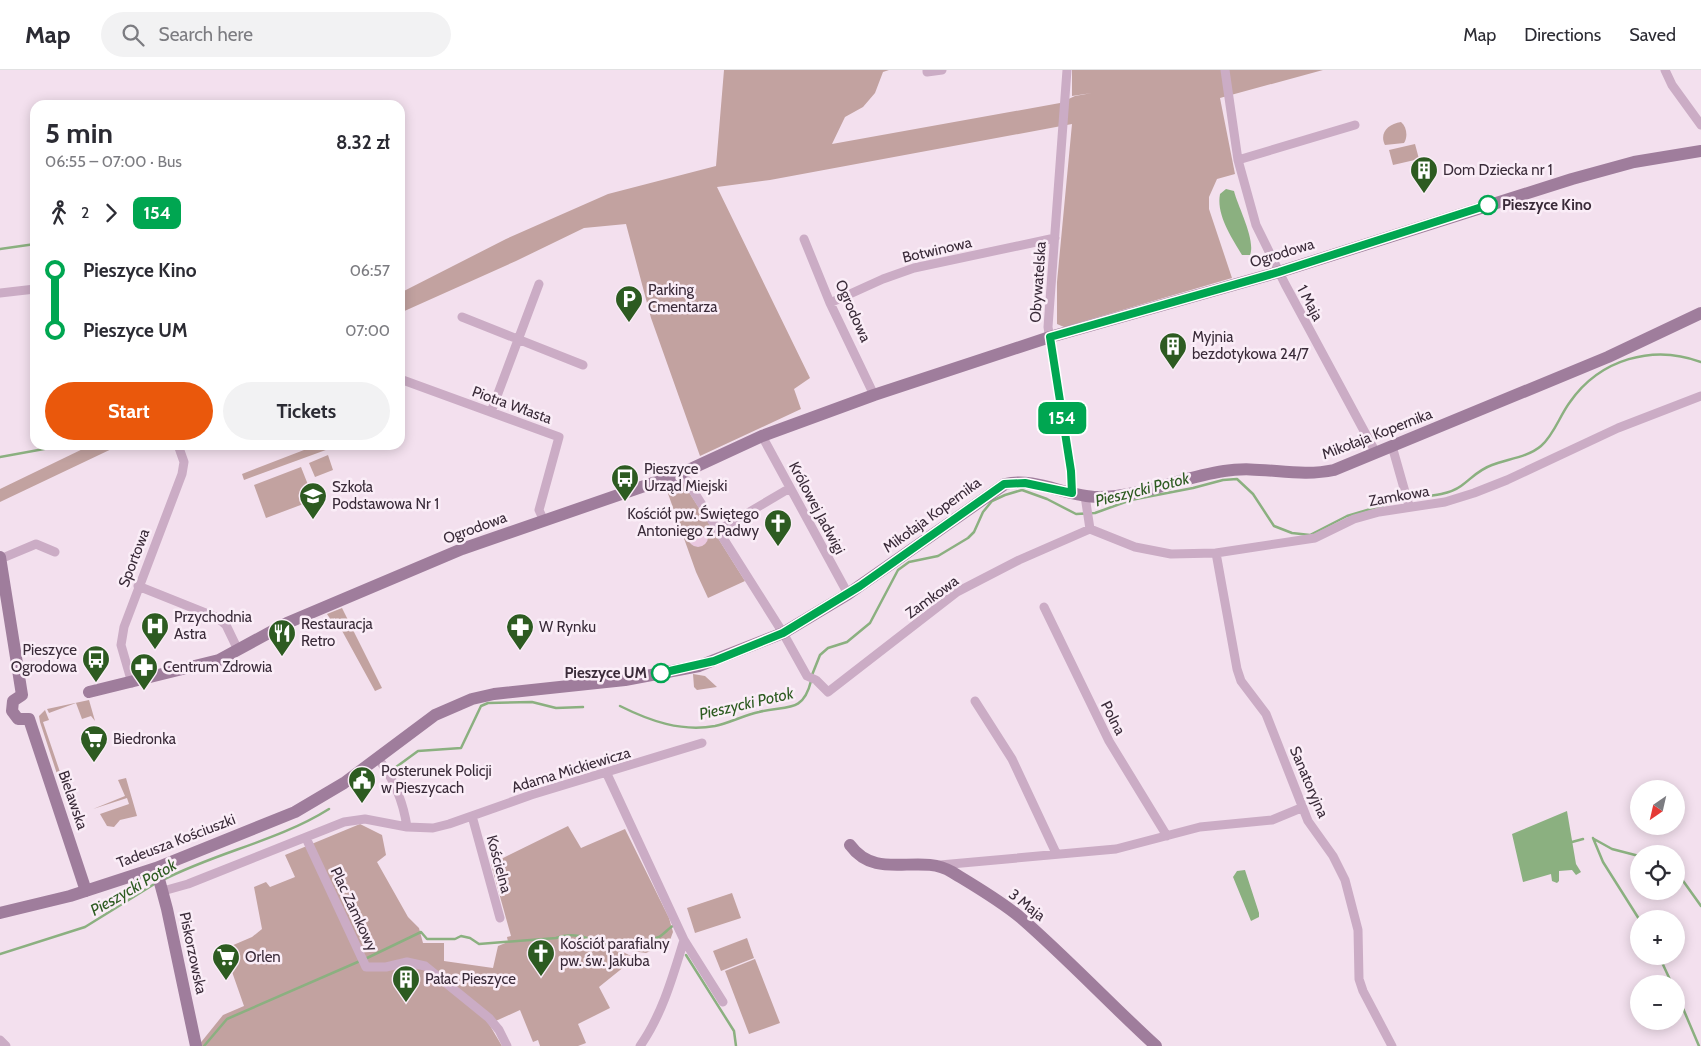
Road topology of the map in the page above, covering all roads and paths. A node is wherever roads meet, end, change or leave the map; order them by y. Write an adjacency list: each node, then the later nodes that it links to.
1 (942, 70): 5 (street)
2 (1068, 70): 10 (street, Obywatelska)
3 (1225, 70): 9 (street, 1 Maja)
4 (1665, 70): 7 (street)
5 (927, 71)
6 (1355, 125): 9 (street)
7 (1701, 126)
8 (1701, 151): 12 (street, Ogrodowa)
9 (1238, 160): 12 (street, 1 Maja)
10 (1055, 238): 16 (street, Botwinowa); 19 (street, Obywatelska)
11 (804, 239): 16 (street, Ogrodowa)
12 (1279, 272): 19 (street, Ogrodowa); 29 (street, 1 Maja)
13 (539, 284): 20 (street)
14 (30, 290): 15 (street)
15 (0, 293)
16 (830, 303): 23 (street, Ogrodowa)
17 (1701, 313): 27 (street, Mikołaja Kopernika)
18 (462, 317): 20 (street)
19 (1050, 337): 23 (street, Ogrodowa); 32 (street, Obywatelska)
20 (517, 338): 21 (street); 25 (street)
21 (583, 365)
22 (405, 381): 25 (street, Piotra Własta)
23 (874, 395): 26 (street, Ogrodowa)
24 (1701, 396): 34 (street, Zamkowa)
25 (491, 412): 35 (street, Piotra Własta)
26 (762, 436): 30 (street, Ogrodowa); 31 (street, Królowej Jadwigi)
27 (1392, 446): 29 (street, Mikołaja Kopernika); 34 (street)
28 (180, 450): 41 (street, Sportowa)
29 (1376, 453): 33 (street, Mikołaja Kopernika)
30 (682, 473): 35 (street, Ogrodowa); 37 (street)
31 (790, 488): 37 (street); 42 (street, Królowej Jadwigi)
32 (1072, 493): 33 (street, Mikołaja Kopernika); 42 (street, Mikołaja Kopernika)
33 (1085, 496): 36 (street)
34 (1407, 501): 39 (street, Zamkowa)
35 (544, 521): 45 (street, Ogrodowa)
36 (1090, 529): 39 (street, Zamkowa); 44 (street, Zamkowa)
37 (719, 530): 44 (street)
38 (55, 552): 40 (street)
39 (1216, 553): 54 (street, Sanatoryjna)
40 (0, 558): 50 (street)
41 (138, 586): 45 (street); 47 (street, Sportowa)
42 (848, 594): 44 (street, Mikołaja Kopernika)
43 (1044, 607): 57 (street, Polna)
44 (783, 633): 46 (street, Mikołaja Kopernika)
45 (238, 650): 47 (street, Ogrodowa)
46 (707, 664): 52 (street, Tadeusza Kościuszki)
47 (132, 683): 48 (street, Ogrodowa)
48 (89, 692)
49 (976, 701): 60 (street)
50 (6, 713): 64 (street, Bielawska)
51 (702, 744): 53 (street, Adama Mickiewicza)
52 (380, 761): 56 (street); 62 (street, Tadeusza Kościuszki)
53 (607, 774): 55 (street, Adama Mickiewicza); 67 (street)
54 (1301, 808): 57 (street); 75 (street, Sanatoryjna)
55 (472, 816): 56 (street, Adama Mickiewicza); 66 (street, Kościelna)
56 (407, 827): 58 (street, Adama Mickiewicza)
57 (1167, 836): 60 (street)
58 (306, 838): 63 (street, Adama Mickiewicza); 72 (street, Plac Zamkowy)
59 (850, 845): 61 (street, 3 Maja)
60 (1056, 853): 61 (street)
61 (935, 866): 74 (street, 3 Maja)
62 (157, 871): 63 (street, Piskorzowska); 64 (street, Tadeusza Kościuszki)
63 (162, 889): 71 (street, Piskorzowska)
64 (86, 892): 65 (street, Tadeusza Kościuszki)
65 (0, 913)
66 (500, 918)
67 (684, 940): 68 (street); 73 (street)
68 (722, 1002)
69 (0, 1040): 70 (street)
70 (6, 1046)
71 (196, 1046)
72 (507, 1046)
73 (640, 1046)
74 (1156, 1046)
75 (1392, 1046)

